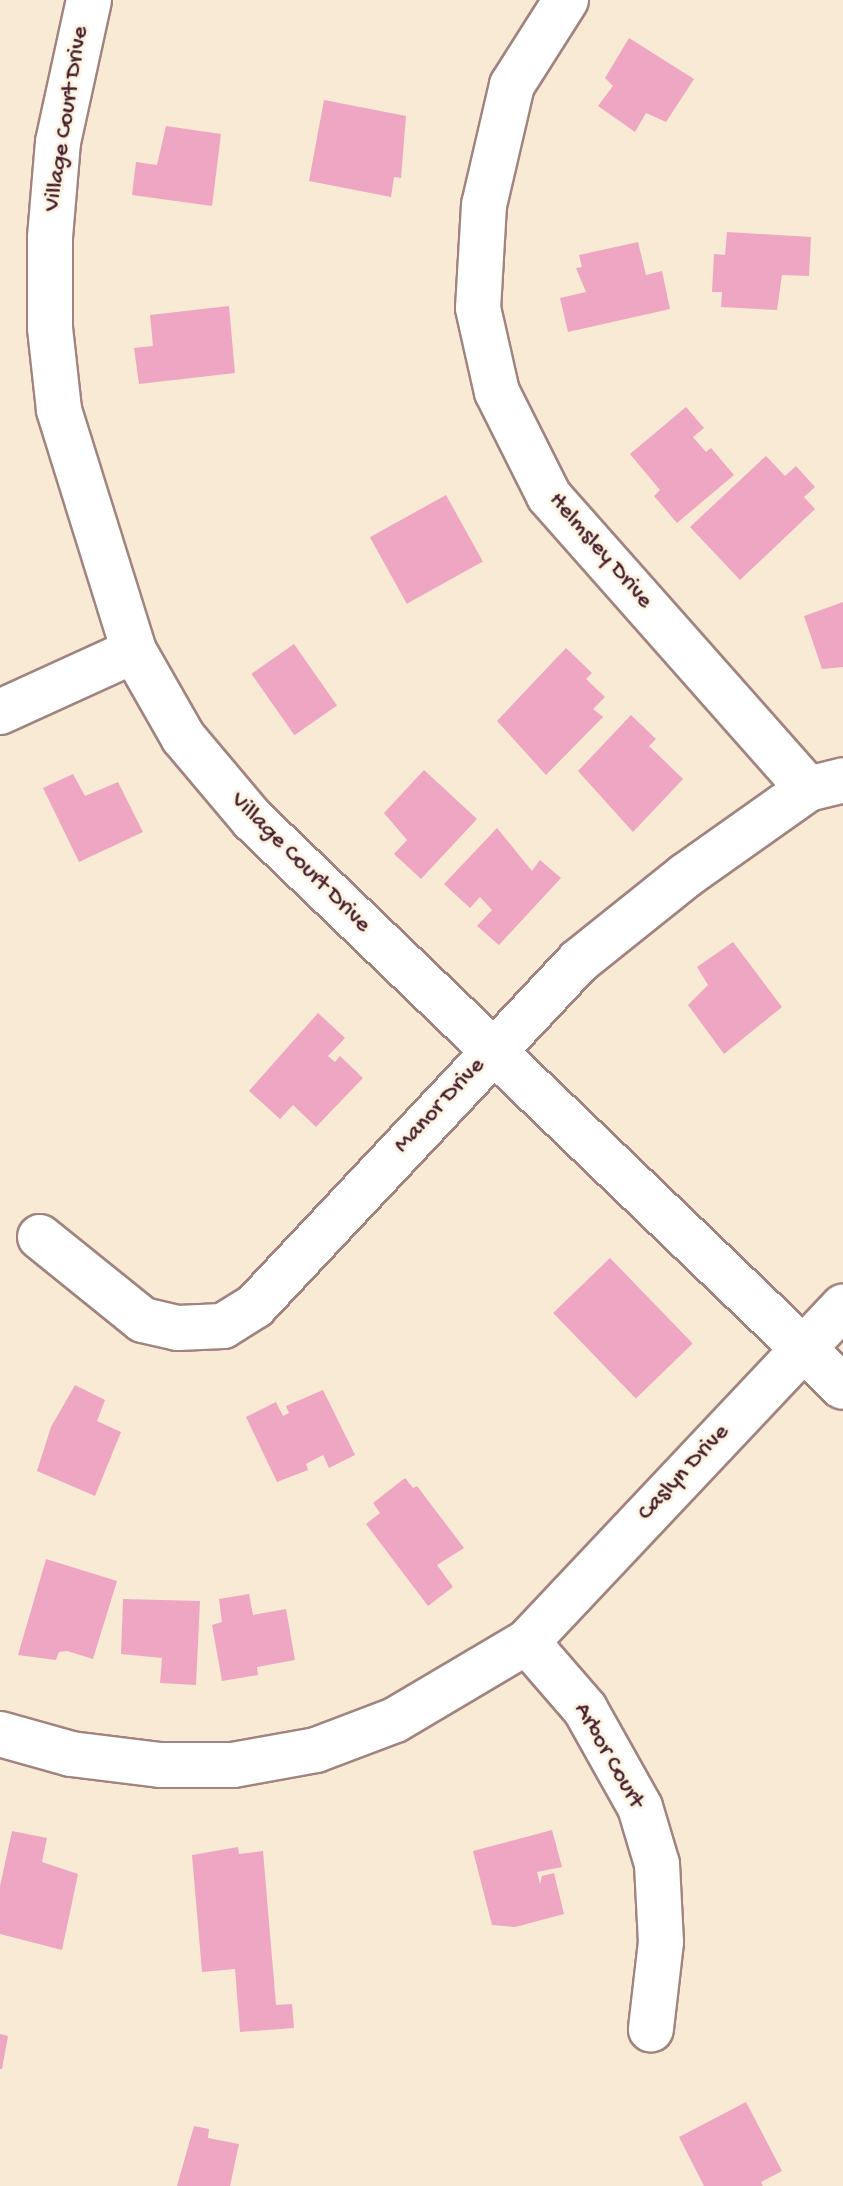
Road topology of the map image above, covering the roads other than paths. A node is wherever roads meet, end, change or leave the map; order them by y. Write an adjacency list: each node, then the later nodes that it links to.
1 (89, 0): 3 (street, Village Court Drive)
2 (566, 0): 5 (street, Helmsley Drive)
3 (134, 651): 4 (street); 6 (street, Village Court Drive)
4 (0, 712)
5 (826, 784): 6 (street, Manor Drive)
6 (492, 1050): 7 (street, Manor Drive); 9 (street, Village Court Drive)
7 (40, 1237)
8 (843, 1307): 9 (street, Caslyn Drive)
9 (804, 1346): 10 (street, Village Court Drive); 11 (street, Caslyn Drive)
10 (843, 1387)
11 (527, 1642): 12 (street, Caslyn Drive); 13 (street, Arbor Court)
12 (0, 1734)
13 (651, 2029)

